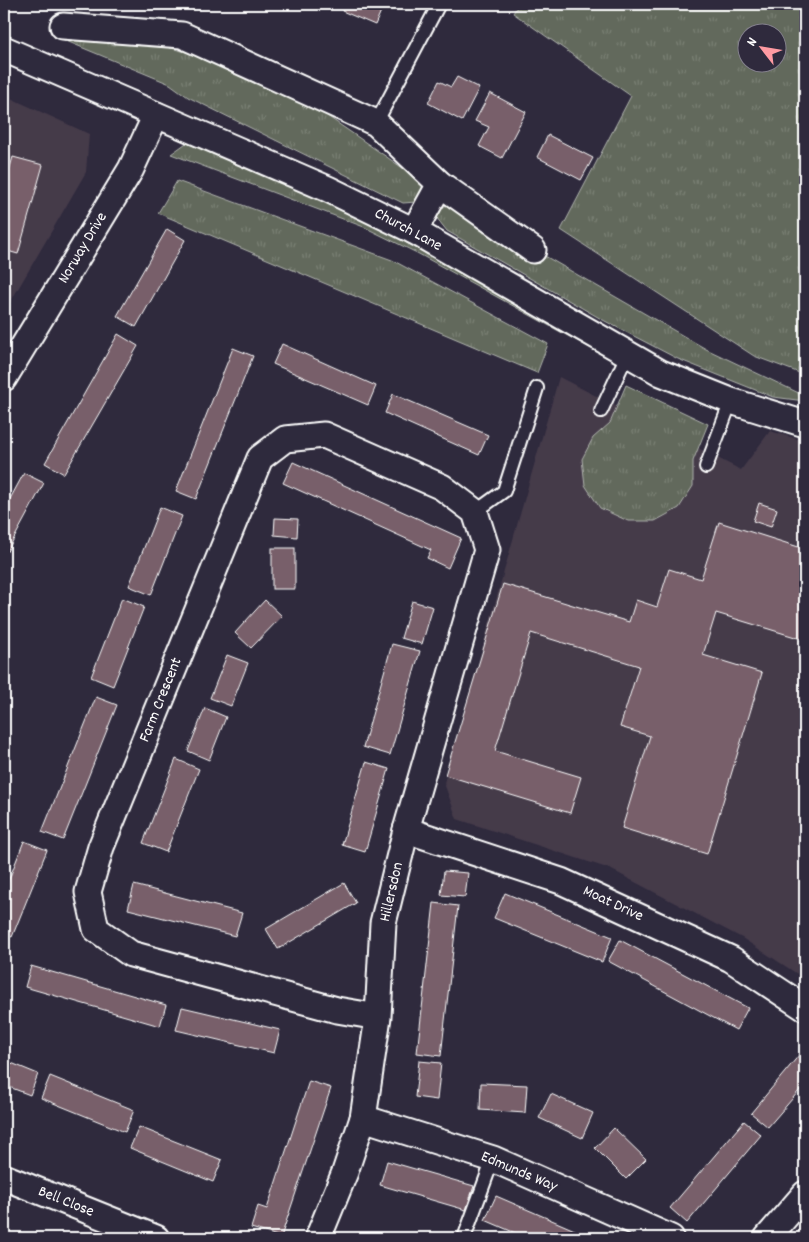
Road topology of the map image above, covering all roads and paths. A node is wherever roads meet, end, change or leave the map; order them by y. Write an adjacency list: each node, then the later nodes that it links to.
1 (439, 4): 5 (lane)
2 (63, 26): 5 (street)
3 (4, 48): 4 (street, Church Lane)
4 (156, 116): 7 (street, Church Lane); 10 (street, Norway Drive)
5 (376, 123): 6 (street)
6 (440, 184): 7 (street); 8 (street)
7 (414, 231): 9 (street, Church Lane)
8 (533, 250)
9 (627, 355): 12 (street, Church Lane); 13 (lane)
10 (4, 378)
11 (537, 388): 16 (lane)
12 (731, 402): 14 (street, Church Lane); 15 (lane)
13 (600, 411)
14 (805, 424)
15 (706, 467)
16 (475, 512): 17 (street, Hillersdon); 19 (street, Farm Crescent)
17 (406, 830): 18 (street, Moat Drive); 19 (street, Hillersdon)
18 (805, 1008)
19 (378, 1017): 20 (street, Hillersdon)
20 (363, 1118): 21 (street, Edmunds Way); 25 (street, Hillersdon)
21 (493, 1159): 26 (lane); 27 (street, Edmunds Way)
22 (4, 1177): 24 (street, Bell Close)
23 (805, 1194): 28 (street)
24 (156, 1238)
25 (318, 1238)
26 (464, 1238)
27 (671, 1238)
28 (767, 1238)

